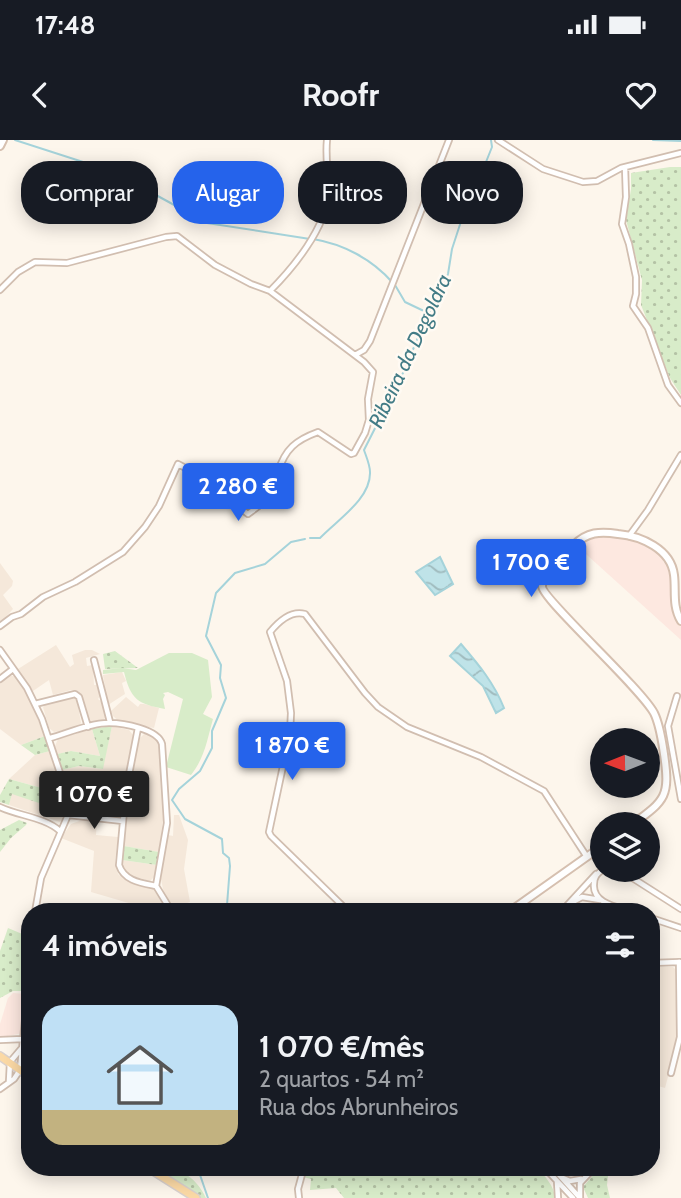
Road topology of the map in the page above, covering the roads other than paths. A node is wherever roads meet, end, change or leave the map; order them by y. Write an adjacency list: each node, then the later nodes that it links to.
1 (327, 140): 7 (street)
2 (449, 140): 8 (street)
3 (498, 140): 5 (street)
4 (681, 153): 5 (street)
5 (625, 167): 9 (street)
6 (0, 290): 7 (street)
7 (270, 291): 8 (street)
8 (355, 355): 13 (street)
9 (681, 403)
10 (681, 456): 11 (street)
11 (629, 536): 12 (main road); 26 (main road)
12 (681, 621)
13 (0, 626)
14 (0, 650): 16 (street)
15 (94, 660): 20 (street)
16 (14, 669): 17 (street); 19 (street)
17 (0, 679)
18 (677, 696): 24 (street)
19 (35, 704): 21 (street); 23 (street)
20 (110, 722): 21 (street); 22 (street)
21 (88, 727): 23 (street)
22 (138, 728): 28 (street); 35 (street)
23 (50, 738): 27 (street)
24 (681, 799)
25 (0, 807): 29 (street)
26 (648, 812)
27 (68, 816): 28 (street); 29 (street)
28 (123, 821): 35 (street)
29 (60, 831): 37 (street)
30 (590, 855): 31 (main road)
31 (587, 857): 39 (street); 40 (main road)
32 (590, 882): 41 (street)
33 (597, 882): 36 (street)
34 (638, 882): 44 (street)
35 (156, 886): 38 (street)
36 (601, 901): 42 (street); 43 (street)
37 (37, 903)
38 (166, 903)
39 (340, 903)
40 (522, 903)
41 (570, 903)
42 (572, 903)
43 (607, 903)
44 (681, 908)
45 (660, 921): 46 (street)
46 (681, 928)
47 (680, 962): 48 (street); 56 (street)
48 (660, 963)
49 (21, 1038): 50 (street)
50 (0, 1040)
51 (21, 1050): 54 (street)
52 (0, 1056): 54 (main road)
53 (21, 1060): 55 (street)
54 (10, 1062): 55 (main road); 57 (street)
55 (20, 1070): 57 (street)
56 (671, 1073)
57 (9, 1081): 58 (street)
58 (0, 1089)
59 (161, 1176): 66 (main road)
60 (302, 1176): 67 (street)
61 (555, 1176): 64 (street)
62 (557, 1176): 64 (street)
63 (585, 1176): 65 (street)
64 (559, 1179): 65 (street); 68 (street); 69 (street); 70 (street)
65 (582, 1179): 70 (street)
66 (196, 1198)
67 (299, 1198)
68 (558, 1198)
69 (573, 1198)
70 (580, 1198)

